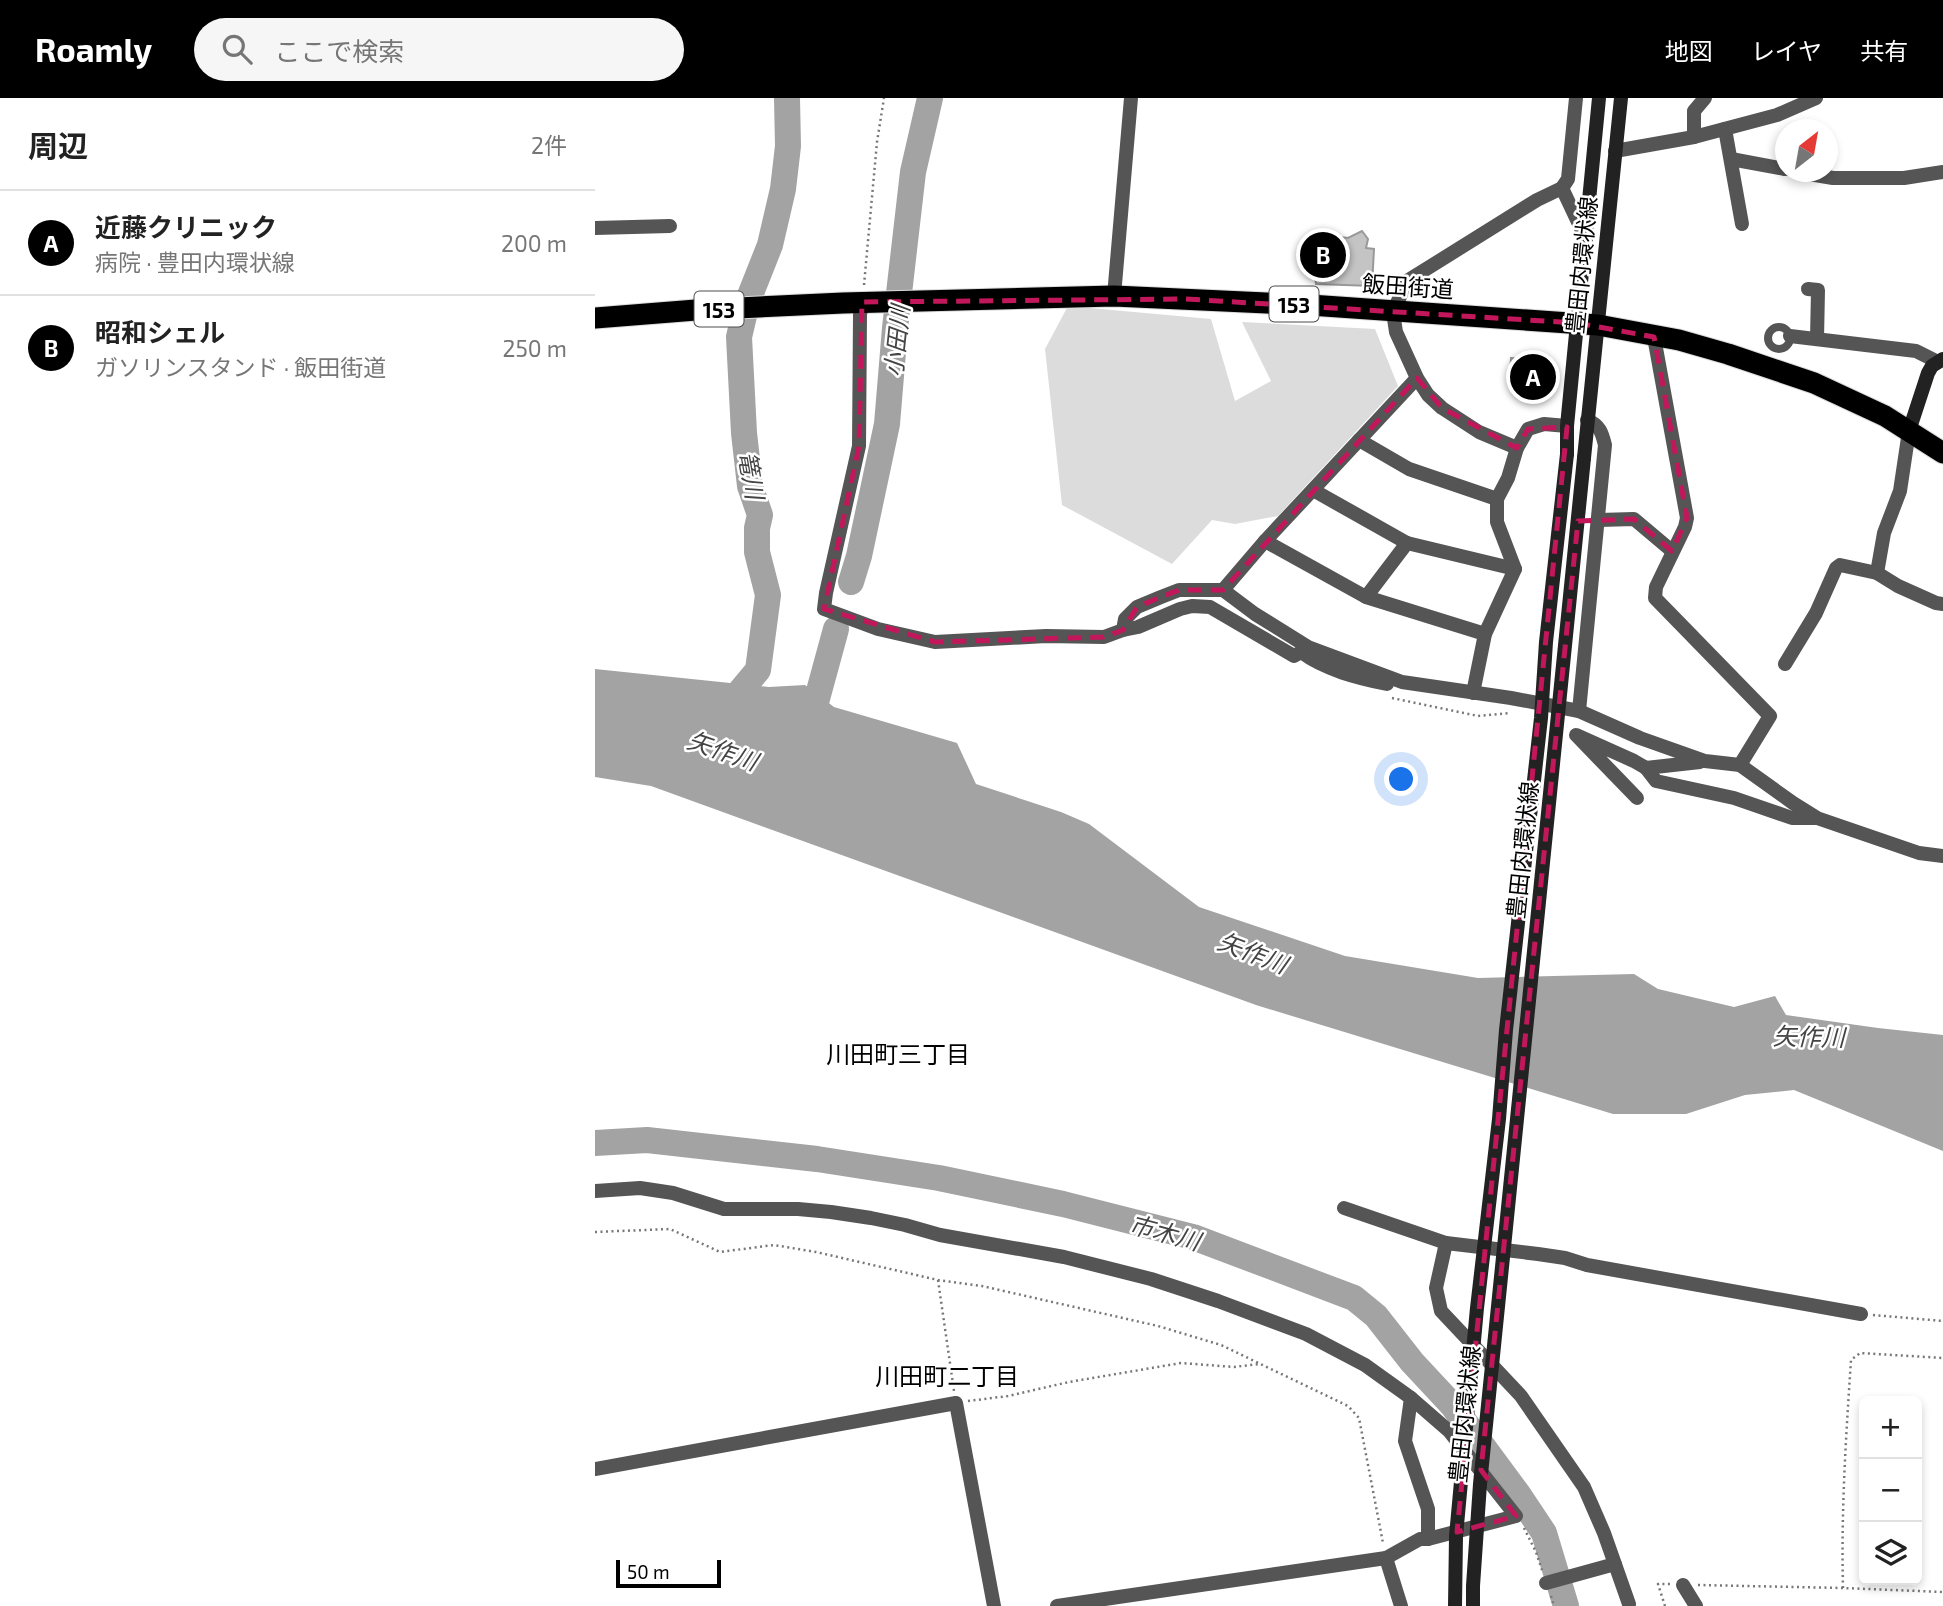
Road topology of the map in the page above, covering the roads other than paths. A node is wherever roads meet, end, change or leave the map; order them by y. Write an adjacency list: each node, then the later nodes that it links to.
1 (1131, 98): 20 (street)
2 (1576, 98): 14 (street)
3 (1599, 98): 18 (street, 豊田内環状線)
4 (1621, 98): 9 (street, 豊田内環状線)
5 (1705, 98): 8 (street)
6 (1816, 98): 7 (street)
7 (1725, 129): 8 (street); 10 (street)
8 (1694, 137): 9 (street)
9 (1615, 151): 24 (street, 豊田内環状線)
10 (1731, 159): 11 (street); 15 (street)
11 (1775, 167)
12 (1943, 172): 13 (street)
13 (1838, 178)
14 (1562, 188): 18 (street); 22 (street)
15 (1742, 224)
16 (670, 226): 17 (street)
17 (595, 228)
18 (1586, 239): 24 (street, 豊田内環状線)
19 (1808, 289): 27 (street)
20 (1114, 296): 21 (highway, 飯田街道 / 153); 22 (highway, 飯田街道 / 153)
21 (853, 303): 23 (highway, 153); 47 (street)
22 (1393, 312): 24 (highway, 飯田街道 / 153); 29 (street)
23 (595, 318)
24 (1588, 324): 26 (highway, 飯田街道 / 153); 30 (street, 豊田内環状線); 31 (street, 豊田内環状線)
25 (1790, 336): 27 (street)
26 (1654, 337): 32 (highway, 飯田街道 / 153); 41 (street)
27 (1817, 339): 28 (street)
28 (1941, 360): 32 (street)
29 (1417, 378): 33 (street); 34 (street)
30 (1587, 420): 38 (street); 75 (street, 豊田内環状線, bridge)
31 (1567, 426): 34 (street); 74 (street, 豊田内環状線, bridge)
32 (1909, 431): 35 (highway, 飯田街道 / 153); 43 (street)
33 (1359, 440): 36 (street); 37 (street)
34 (1517, 448): 37 (street)
35 (1943, 453)
36 (1313, 490): 39 (street); 40 (street)
37 (1497, 499): 42 (street)
38 (1599, 520): 41 (street); 52 (street)
39 (1265, 541): 44 (street); 45 (street)
40 (1407, 543): 42 (street); 45 (street)
41 (1672, 551): 54 (street)
42 (1515, 569): 48 (street)
43 (1877, 573): 46 (street); 49 (street)
44 (1223, 590): 47 (street); 50 (street)
45 (1366, 597): 48 (street)
46 (1943, 604)
47 (1122, 630): 50 (street)
48 (1485, 634): 51 (street)
49 (1785, 664)
50 (1402, 682): 51 (street)
51 (1473, 693): 52 (street)
52 (1579, 711): 53 (street)
53 (1705, 761): 54 (street); 55 (street)
54 (1740, 765): 57 (street)
55 (1646, 768): 56 (street); 57 (street)
56 (1637, 797)
57 (1817, 818): 58 (street)
58 (1943, 856)
59 (595, 1191): 63 (street)
60 (1344, 1208): 61 (street)
61 (1446, 1243): 62 (street); 67 (street)
62 (1861, 1314)
63 (1411, 1398): 65 (street); 65 (street)
64 (595, 1469): 71 (street)
65 (1428, 1539): 66 (street)
66 (1385, 1558): 72 (street); 73 (street)
67 (1615, 1564): 68 (street); 70 (street)
68 (1546, 1583)
69 (1683, 1585): 76 (street)
70 (1629, 1604)
71 (994, 1606)
72 (1057, 1606)
73 (1401, 1606)
74 (1455, 1606)
75 (1473, 1606)
76 (1696, 1606)

